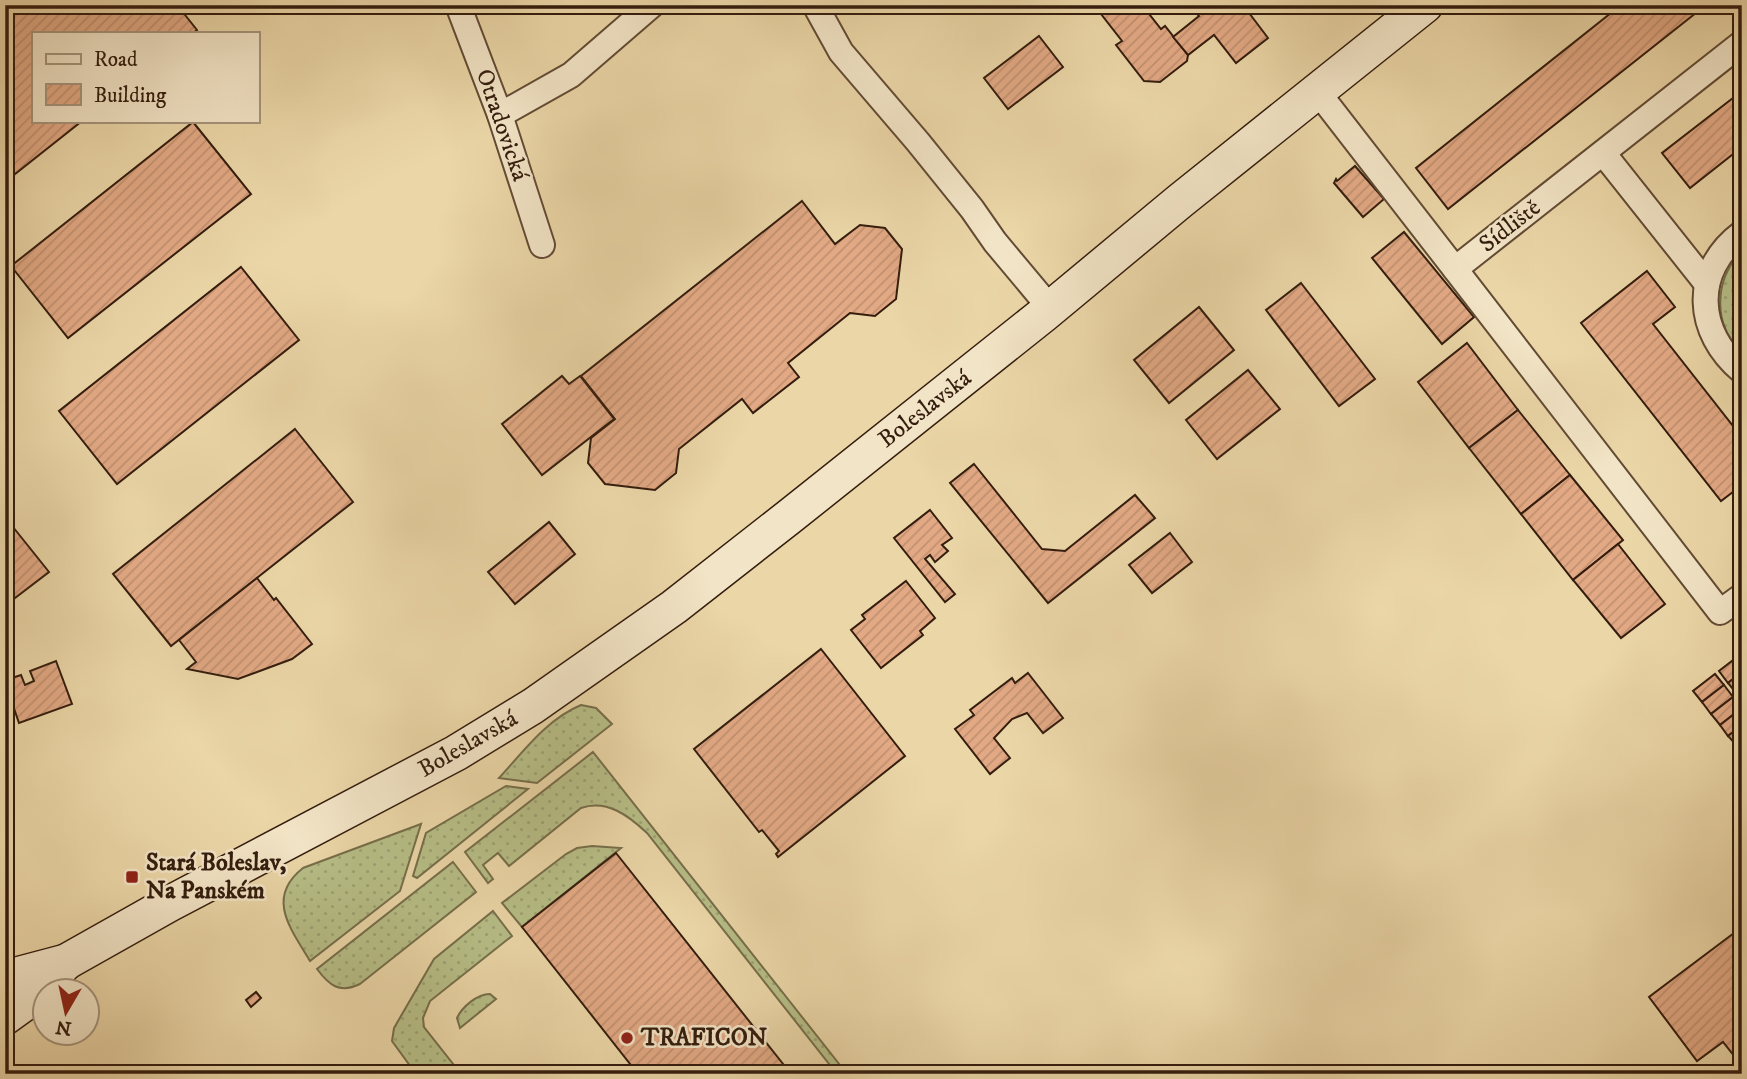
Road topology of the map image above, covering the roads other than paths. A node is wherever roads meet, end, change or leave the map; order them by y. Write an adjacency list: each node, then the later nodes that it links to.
1 (458, 5): 7 (street, Otradovická)
2 (652, 5): 7 (street)
3 (815, 5): 13 (street)
4 (1425, 5): 6 (main road, Boleslavská)
5 (1742, 43): 8 (street, Sídliště)
6 (1317, 91): 11 (street, Sídliště); 13 (main road, Boleslavská)
7 (500, 115): 10 (street, Otradovická)
8 (1603, 153): 11 (street, Sídliště); 12 (street)
9 (1742, 233): 12 (street)
10 (542, 245)
11 (1455, 269): 15 (street)
12 (1707, 284): 14 (street)
13 (1051, 309): 16 (main road, Boleslavská)
14 (1742, 371)
15 (1742, 596)
16 (66, 962): 17 (main road); 18 (main road)
17 (5, 981)
18 (5, 1017)

